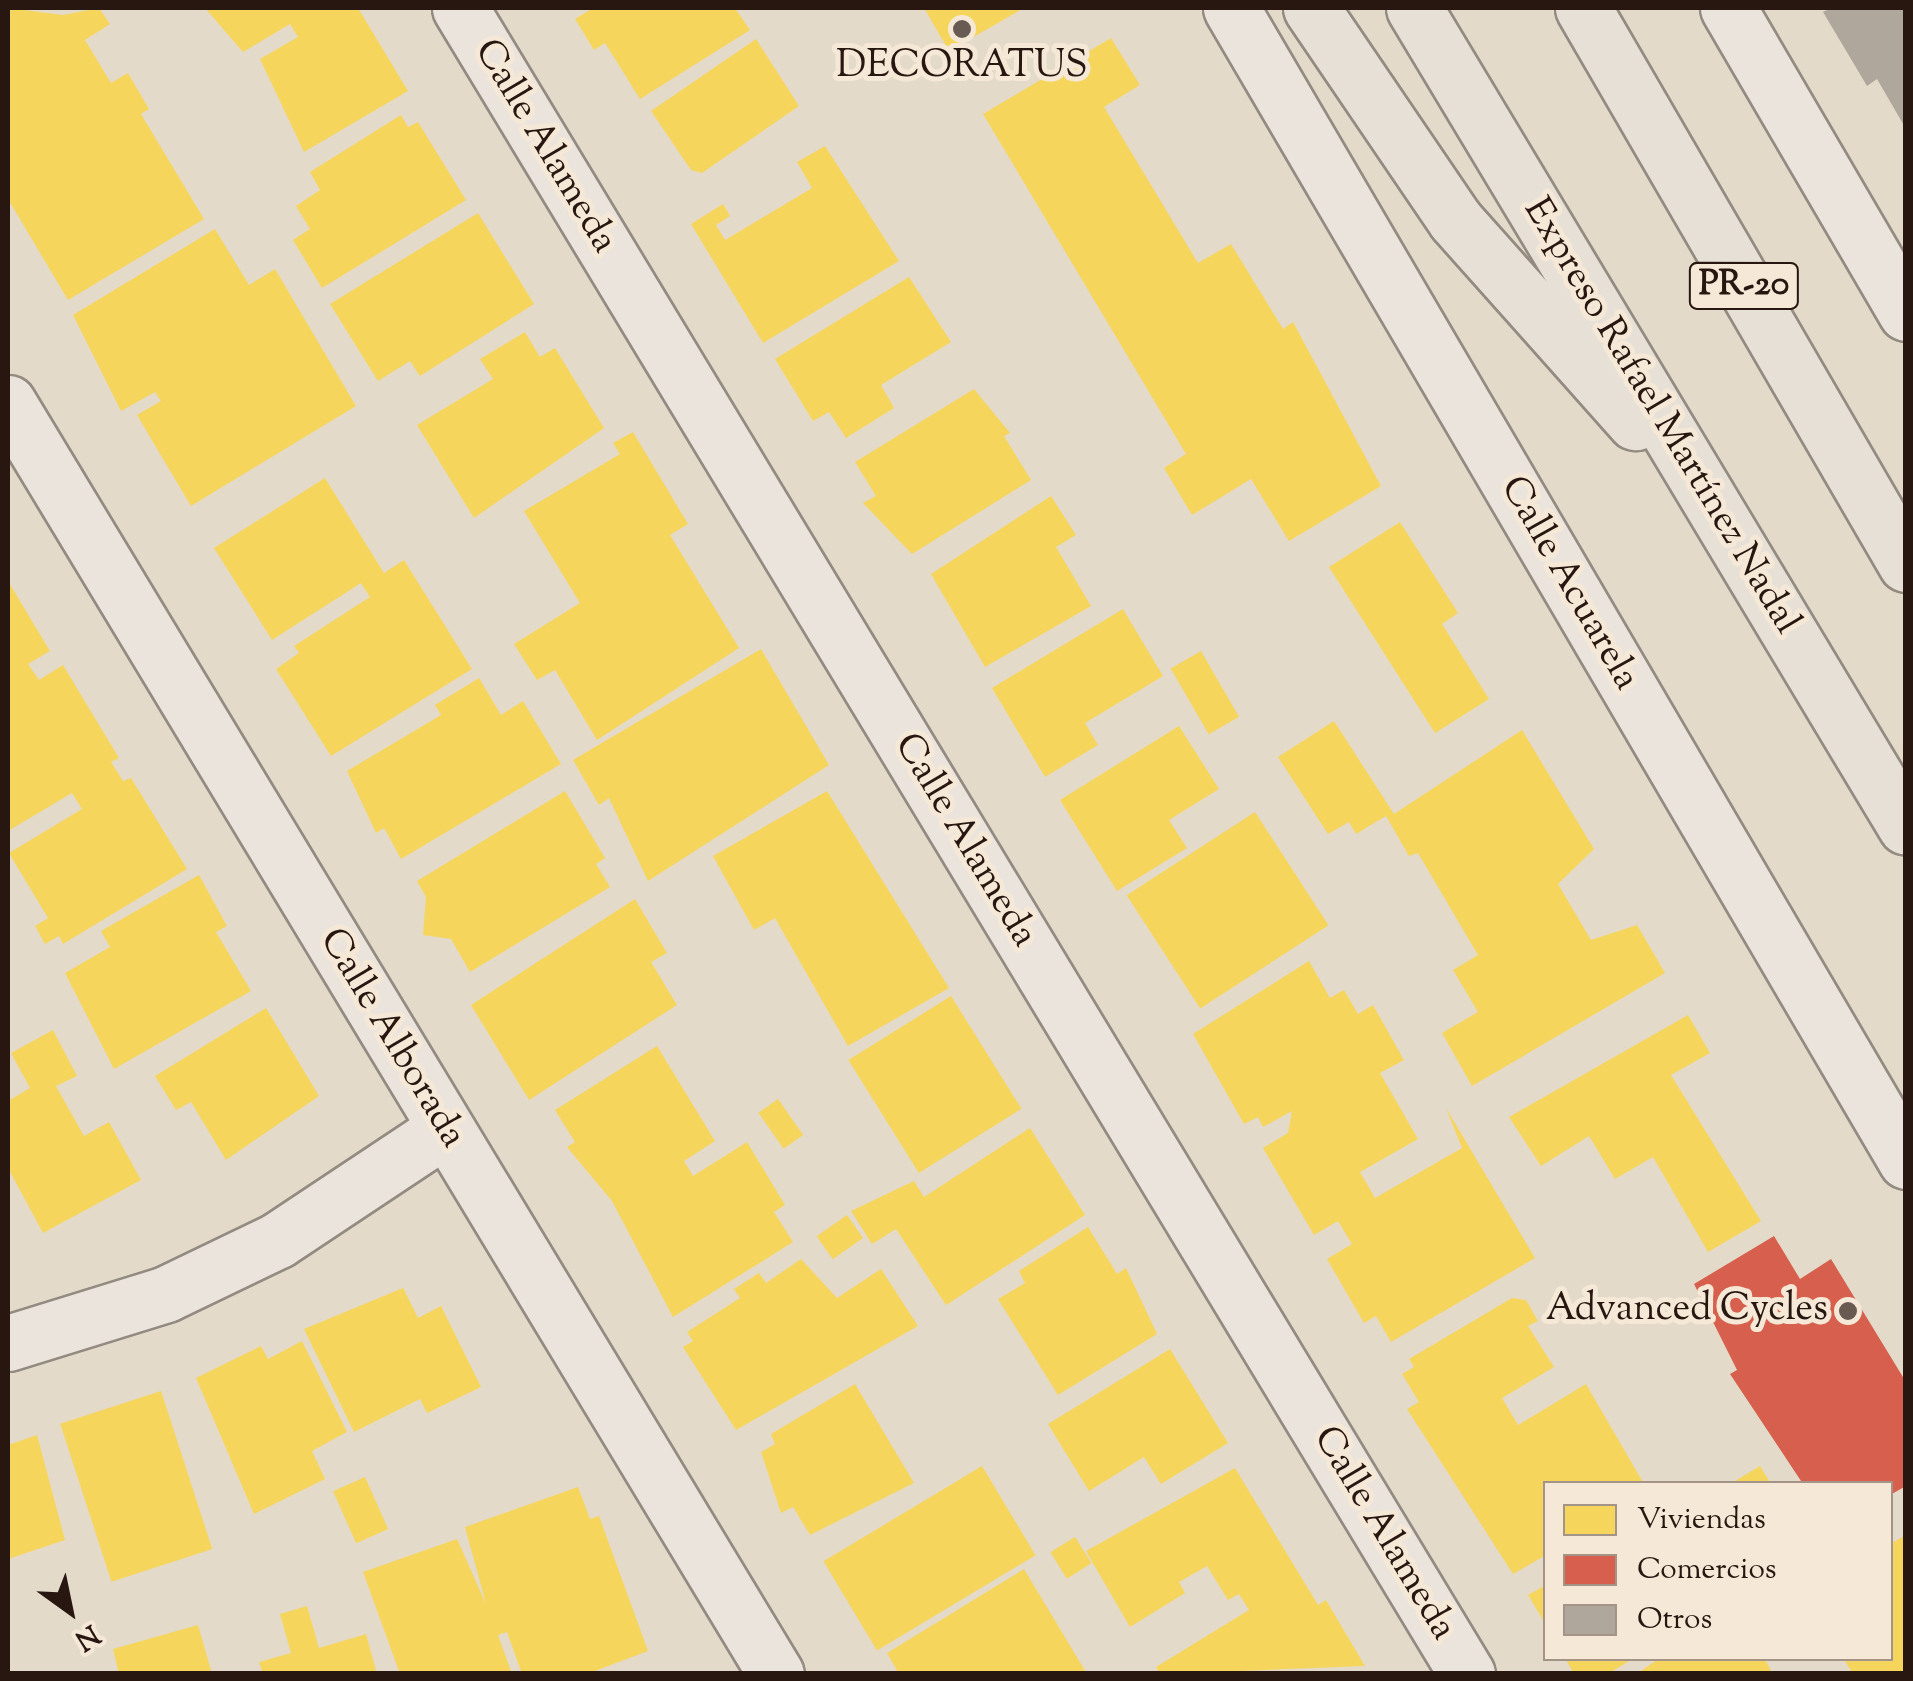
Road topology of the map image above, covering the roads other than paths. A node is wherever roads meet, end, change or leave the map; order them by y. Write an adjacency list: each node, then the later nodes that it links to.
1 (460, 8): 16 (street, Calle Alameda)
2 (1231, 8): 13 (street, Calle Acuarela)
3 (1312, 8): 9 (highway)
4 (1414, 8): 9 (highway, Expreso Rafael Martínez Nadal)
5 (1583, 8): 10 (highway, PR-20)
6 (1728, 8): 7 (street)
7 (1906, 314)
8 (8, 404): 12 (street, Calle Alborada)
9 (1727, 526): 11 (highway, Expreso Rafael Martínez Nadal)
10 (1906, 564)
11 (1906, 828)
12 (446, 1129): 14 (street); 15 (street, Calle Alborada)
13 (1906, 1161)
14 (8, 1343)
15 (764, 1670)
16 (1467, 1674)

